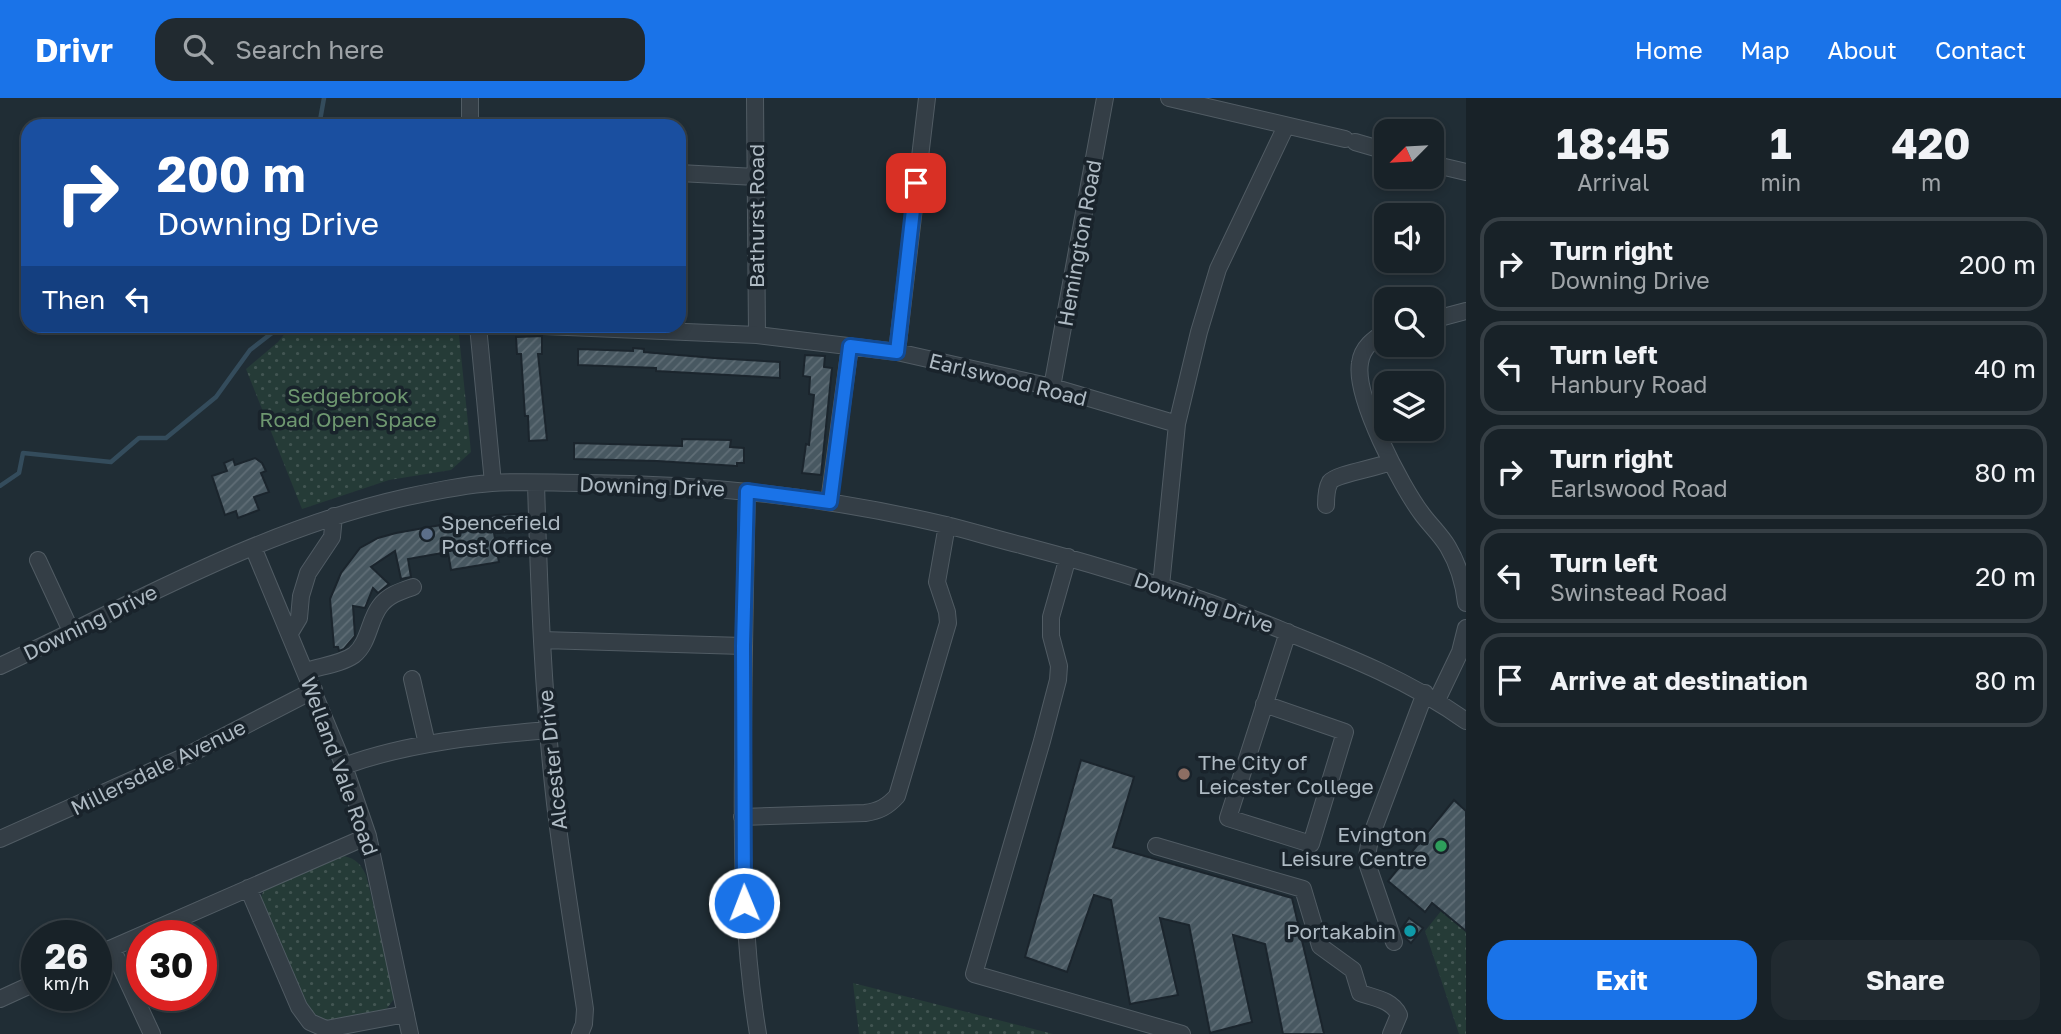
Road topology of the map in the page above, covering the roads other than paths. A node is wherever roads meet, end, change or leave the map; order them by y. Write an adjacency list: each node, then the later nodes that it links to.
1 (470, 98): 6 (street)
2 (755, 98): 12 (street, Bathurst Road)
3 (927, 98): 20 (street)
4 (1105, 98): 21 (street, Hemington Road)
5 (1169, 98): 7 (street)
6 (470, 119)
7 (1286, 126): 8 (street); 22 (street)
8 (1374, 148)
9 (1444, 167): 10 (street)
10 (1466, 172)
11 (686, 173): 12 (street)
12 (756, 177): 17 (street, Bathurst Road)
13 (1466, 311): 14 (street)
14 (1444, 317)
15 (686, 332): 17 (street, Earlswood Road)
16 (479, 333): 24 (street)
17 (757, 335): 19 (street, Earlswood Road)
18 (1374, 338): 23 (street)
19 (850, 346): 20 (street, Earlswood Road); 27 (street)
20 (897, 352): 21 (street, Earlswood Road)
21 (1052, 387): 22 (street, Earlswood Road)
22 (1177, 424): 34 (street)
23 (1390, 462): 28 (street); 36 (street)
24 (493, 483): 25 (street, Downing Drive); 29 (street, Downing Drive)
25 (536, 483): 26 (street, Downing Drive); 41 (street, Alcester Drive)
26 (747, 491): 27 (street, Downing Drive); 42 (street)
27 (830, 502): 30 (street, Downing Drive)
28 (1326, 505)
29 (334, 516): 31 (street, Downing Drive); 40 (street)
30 (947, 525): 32 (street, Downing Drive); 53 (street)
31 (253, 547): 38 (street, Downing Drive); 40 (street, Welland Vale Road)
32 (1068, 557): 34 (street, Downing Drive); 67 (street)
33 (38, 559): 38 (street)
34 (1161, 586): 39 (street, Downing Drive)
35 (413, 587): 44 (street)
36 (1466, 595)
37 (1466, 628): 47 (street)
38 (71, 631): 43 (street, Downing Drive)
39 (1288, 632): 47 (street, Downing Drive); 48 (street)
40 (290, 633): 44 (street, Welland Vale Road)
41 (542, 640): 42 (street); 50 (street, Alcester Drive)
42 (743, 646): 53 (street)
43 (0, 666)
44 (306, 671): 46 (street, Welland Vale Road)
45 (412, 679): 51 (street)
46 (314, 690): 52 (street, Welland Vale Road); 55 (street, Millersdale Avenue)
47 (1431, 696): 49 (street, Downing Drive); 58 (street)
48 (1264, 704): 48 (street)
49 (1466, 721)
50 (548, 730): 51 (street); 65 (street, Alcester Drive)
51 (427, 744): 52 (street)
52 (344, 766): 54 (street, Welland Vale Road)
53 (743, 817): 66 (street)
54 (368, 836): 57 (street); 62 (street, Welland Vale Road)
55 (0, 839)
56 (1156, 846): 68 (street)
57 (248, 888): 59 (street); 62 (street)
58 (1394, 942)
59 (112, 948): 63 (street)
60 (21, 989): 61 (street)
61 (0, 999)
62 (406, 1014): 64 (street, Welland Vale Road)
63 (152, 1034)
64 (410, 1034)
65 (580, 1034)
66 (758, 1034)
67 (1182, 1034)
68 (1391, 1034)

